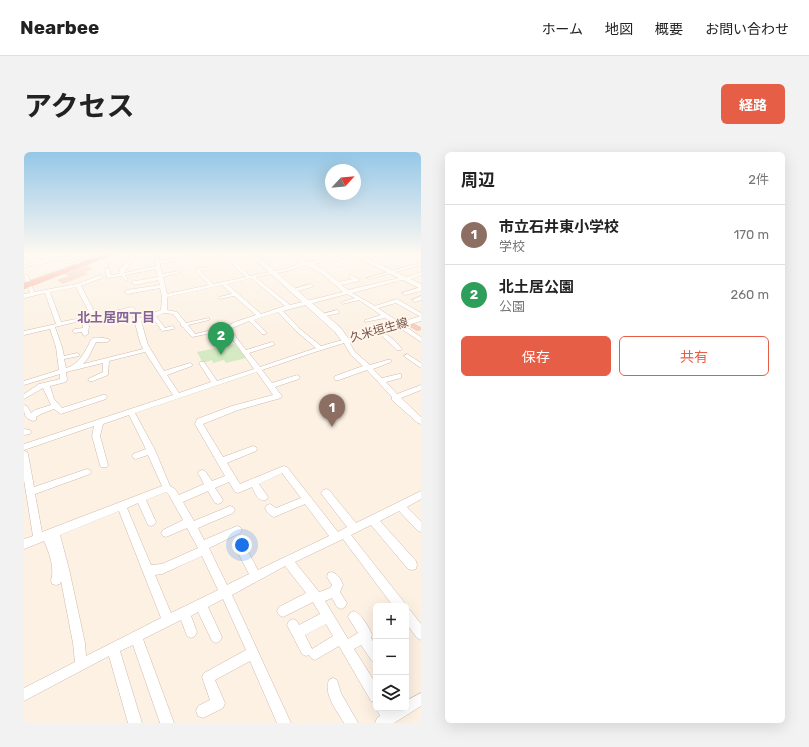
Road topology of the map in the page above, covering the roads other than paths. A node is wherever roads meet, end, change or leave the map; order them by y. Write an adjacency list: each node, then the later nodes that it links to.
1 (90, 281): 18 (street)
2 (141, 281): 15 (street)
3 (148, 281): 25 (street)
4 (151, 281): 20 (street)
5 (161, 281): 31 (street)
6 (207, 281): 21 (street)
7 (234, 281): 17 (street)
8 (255, 281): 38 (street)
9 (284, 281): 23 (main road, 久米垣生線)
10 (334, 281): 19 (street)
11 (354, 281): 19 (street)
12 (394, 281): 26 (street)
13 (409, 281): 22 (main road)
14 (26, 282): 27 (street)
15 (134, 282)
16 (304, 282): 23 (street)
17 (223, 283): 21 (street); 29 (street)
18 (78, 284): 24 (street); 45 (street)
19 (338, 284): 26 (street)
20 (147, 285)
21 (212, 285): 31 (street)
22 (421, 288): 28 (street)
23 (294, 290): 36 (main road, 久米垣生線)
24 (47, 291): 27 (street); 55 (street)
25 (127, 292)
26 (347, 292): 34 (street); 36 (street)
27 (32, 293): 30 (street)
28 (406, 293)
29 (236, 294): 32 (street); 46 (street)
30 (24, 296)
31 (164, 296): 41 (street)
32 (220, 298)
33 (421, 298): 35 (street)
34 (358, 299): 37 (street); 39 (street)
35 (414, 300)
36 (307, 302): 38 (street); 47 (main road, 久米垣生線)
37 (344, 303)
38 (289, 307): 40 (street)
39 (373, 308): 44 (street); 48 (street)
40 (279, 310): 46 (street); 71 (street)
41 (164, 311): 43 (street); 56 (street)
42 (337, 312): 47 (street)
43 (152, 315): 53 (street); 59 (street)
44 (421, 315)
45 (94, 316): 50 (street); 53 (street)
46 (260, 316): 52 (street)
47 (322, 316): 69 (main road, 久米垣生線)
48 (386, 316): 54 (street); 58 (street)
49 (421, 318): 58 (main road, 久米垣生線)
50 (82, 319): 55 (street); 61 (street)
51 (207, 319): 56 (street)
52 (250, 319): 60 (street); 64 (street)
53 (139, 320): 73 (street)
54 (367, 321)
55 (59, 324): 57 (street)
56 (183, 325): 60 (street)
57 (52, 326): 65 (street); 76 (street)
58 (399, 326): 62 (main road, 久米垣生線); 68 (street)
59 (172, 328)
60 (227, 328): 74 (street)
61 (75, 331)
62 (380, 331): 69 (main road, 久米垣生線); 72 (street)
63 (102, 333): 66 (street)
64 (264, 333)
65 (24, 334)
66 (98, 340): 67 (street); 83 (street)
67 (107, 340)
68 (421, 340)
69 (346, 341): 71 (street); 84 (street)
70 (272, 344): 74 (street)
71 (320, 348): 85 (street)
72 (399, 349)
73 (147, 350): 78 (street); 88 (street)
74 (245, 352): 85 (street)
75 (77, 355): 76 (street)
76 (61, 358): 87 (street)
77 (411, 358): 82 (street)
78 (106, 360): 83 (street); 93 (street)
79 (389, 361): 84 (street)
80 (202, 363): 96 (street)
81 (190, 365): 88 (street)
82 (421, 366)
83 (76, 367): 87 (street)
84 (369, 367): 90 (street); 94 (street)
85 (258, 370): 96 (street); 98 (street)
86 (338, 370): 90 (street)
87 (63, 371): 95 (street); 97 (street)
88 (163, 374): 100 (street)
89 (296, 376): 98 (street)
90 (344, 376): 92 (street)
91 (399, 376): 94 (street)
92 (337, 378)
93 (91, 379)
94 (381, 381): 103 (street)
95 (24, 383)
96 (215, 383): 100 (street)
97 (46, 384): 101 (street); 104 (street)
98 (271, 386): 114 (street)
99 (421, 387): 103 (street)
100 (177, 395): 106 (street)
101 (24, 397)
102 (103, 397): 104 (street)
103 (395, 398): 107 (street)
104 (56, 406): 105 (street)
105 (24, 408)
106 (131, 412): 108 (street); 111 (street)
107 (419, 418)
108 (99, 422): 109 (street); 115 (street)
109 (24, 447)
110 (253, 449): 114 (street)
111 (151, 450): 113 (street); 121 (street)
112 (24, 454): 122 (street)
113 (136, 456)
114 (222, 461): 118 (street)
115 (104, 465)
116 (87, 472): 122 (street)
117 (202, 473): 120 (street)
118 (231, 477): 119 (street); 120 (street)
119 (253, 482): 125 (street); 127 (street)
120 (209, 486): 128 (street); 129 (street)
121 (167, 488): 126 (street); 128 (street)
122 (30, 492): 141 (street)
123 (326, 493): 140 (street)
124 (421, 495): 131 (street)
125 (263, 497)
126 (140, 498): 130 (street); 135 (street)
127 (307, 499): 132 (street); 140 (street)
128 (176, 500): 136 (street)
129 (218, 500)
130 (122, 506): 141 (street); 147 (street)
131 (400, 506): 134 (street); 137 (street)
132 (270, 508)
133 (230, 509): 136 (street)
134 (373, 520): 140 (street); 146 (street)
135 (151, 522)
136 (191, 524): 139 (street); 143 (street)
137 (421, 528)
138 (237, 530): 143 (street)
139 (166, 533)
140 (345, 533): 145 (street); 154 (street)
141 (46, 535): 142 (street); 171 (street)
142 (24, 544)
143 (204, 548): 147 (street); 150 (street)
144 (243, 553): 148 (street)
145 (287, 560): 148 (street); 152 (street)
146 (412, 565)
147 (148, 570): 161 (street)
148 (256, 576): 150 (street)
149 (332, 577): 151 (street)
150 (226, 592): 155 (street); 170 (street)
151 (334, 592): 152 (street); 153 (street)
152 (316, 597): 156 (street); 158 (street)
153 (342, 603)
154 (398, 603)
155 (201, 605): 157 (street); 165 (street)
156 (283, 611)
157 (184, 613): 161 (street); 163 (street)
158 (328, 616): 167 (street); 167 (street)
159 (354, 617): 166 (street)
160 (409, 617): 162 (street)
161 (168, 621): 164 (street)
162 (420, 630)
163 (191, 632)
164 (136, 637): 168 (street); 179 (street)
165 (216, 637)
166 (363, 637): 167 (street); 169 (street)
167 (343, 643): 173 (street)
168 (113, 648): 171 (street); 178 (street)
169 (373, 652)
170 (253, 653): 176 (street); 180 (street)
171 (81, 665): 174 (street)
172 (333, 684): 181 (street)
173 (373, 691)
174 (24, 695)
175 (421, 699): 177 (street)
176 (203, 711)
177 (386, 719)
178 (135, 723)
179 (167, 723)
180 (284, 723)
181 (351, 723)

